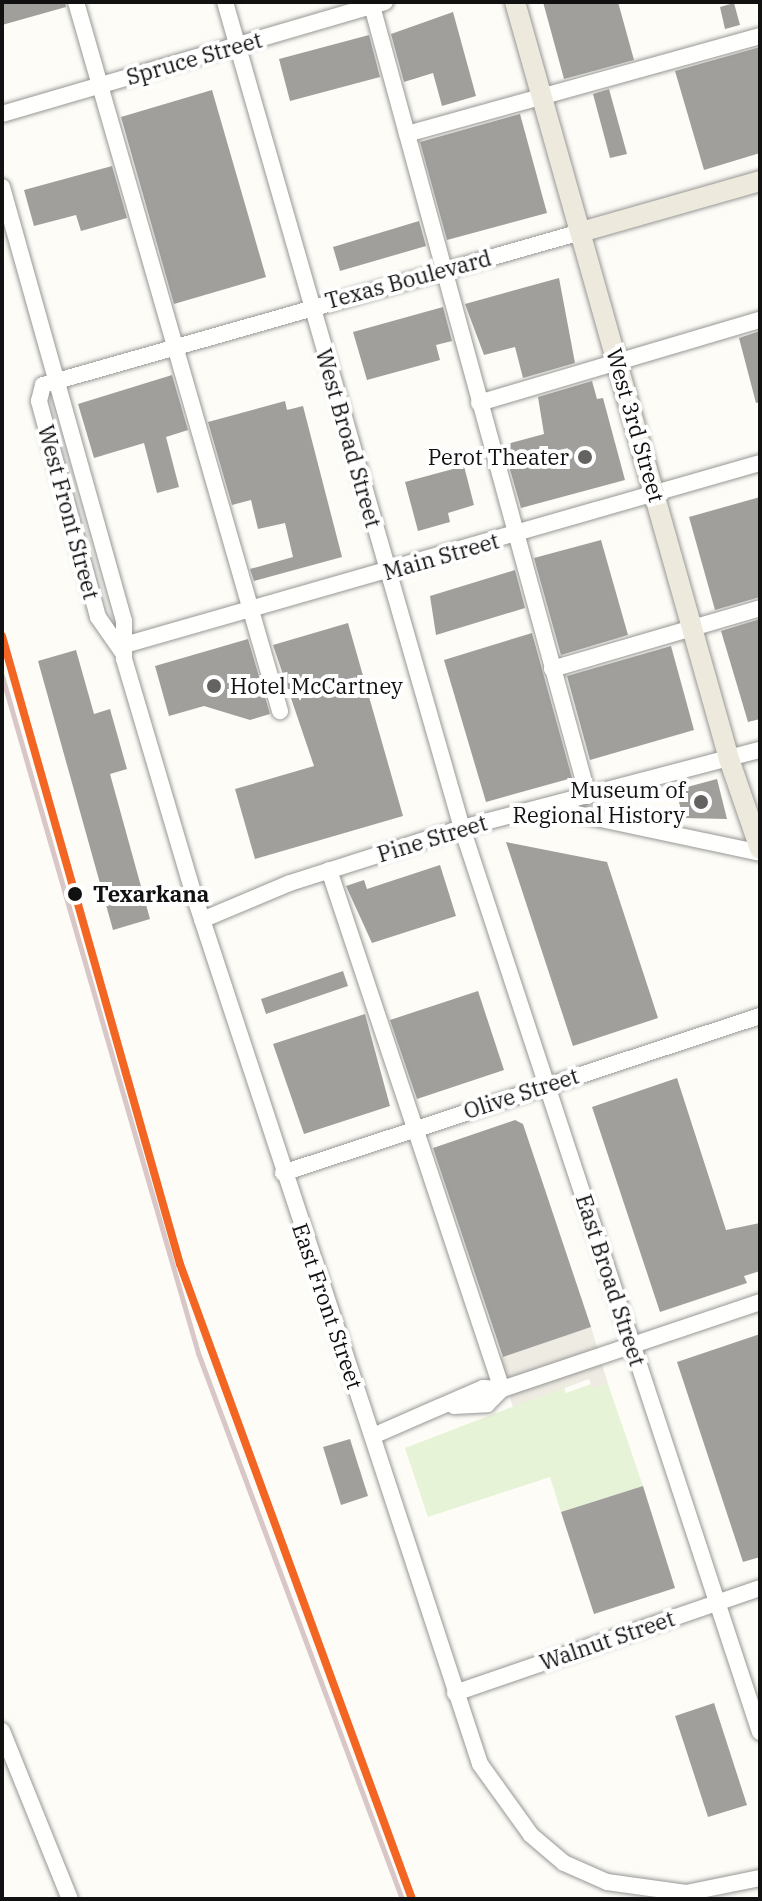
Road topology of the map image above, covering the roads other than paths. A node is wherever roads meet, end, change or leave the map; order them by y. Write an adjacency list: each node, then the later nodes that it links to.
1 (76, 2): 7 (street)
2 (225, 2): 6 (street, West Broad Street)
3 (515, 2): 8 (main road, West 3rd Street)
4 (373, 4): 6 (street, Spruce Street); 10 (street)
5 (760, 36): 8 (street)
6 (238, 47): 7 (street, Spruce Street); 15 (street, West Broad Street)
7 (100, 84): 9 (street, Spruce Street); 17 (street)
8 (541, 95): 10 (street); 13 (main road, West 3rd Street)
9 (2, 114)
10 (407, 134): 14 (street)
11 (760, 181): 13 (main road, Texas Boulevard)
12 (2, 187): 19 (street, West Front Street)
13 (581, 232): 14 (street, Texas Boulevard); 18 (main road, West 3rd Street)
14 (445, 271): 15 (street, Texas Boulevard); 20 (street)
15 (312, 305): 17 (street, Texas Boulevard); 24 (street, West Broad Street)
16 (760, 320): 18 (street)
17 (174, 345): 19 (street, Texas Boulevard); 26 (street)
18 (618, 360): 20 (street); 22 (main road, West 3rd Street)
19 (55, 379): 28 (street, West Front Street); 28 (street, West Front Street)
20 (479, 403): 23 (street)
21 (760, 463): 22 (street, Main Street)
22 (655, 493): 23 (street, Main Street); 27 (main road, West 3rd Street)
23 (515, 535): 24 (street, Main Street); 29 (street)
24 (387, 571): 26 (street, Main Street); 35 (street, West Broad Street)
25 (760, 608): 27 (street)
26 (251, 609): 28 (street, Main Street); 30 (street)
27 (693, 628): 29 (street); 32 (main road, West 3rd Street)
28 (121, 646): 38 (street, West Front Street)
29 (552, 669): 33 (street)
30 (280, 711)
31 (760, 750): 32 (street, Pine Street)
32 (729, 759): 33 (street, Pine Street); 36 (main road, West 3rd Street)
33 (588, 796): 34 (street, Pine Street)
34 (540, 806): 35 (street, Pine Street); 36 (street)
35 (462, 828): 37 (street, Pine Street); 40 (street, East Broad Street)
36 (759, 850)
37 (329, 870): 38 (street, Pine Street); 41 (street)
38 (202, 920): 42 (street, East Front Street)
39 (760, 1016): 40 (street, Olive Street)
40 (547, 1084): 41 (street, Olive Street); 44 (street, East Broad Street)
41 (415, 1128): 42 (street, Olive Street); 45 (street)
42 (283, 1173): 46 (street, East Front Street)
43 (760, 1302): 44 (street)
44 (632, 1344): 45 (street); 48 (street, East Broad Street)
45 (502, 1389): 46 (street)
46 (373, 1436): 49 (street, East Front Street)
47 (760, 1588): 48 (street, Walnut Street)
48 (719, 1602): 49 (street, Walnut Street); 51 (street, East Broad Street)
49 (455, 1693): 52 (street, East Front Street)
50 (2, 1731): 53 (street)
51 (760, 1732)
52 (760, 1878)
53 (70, 1899)

